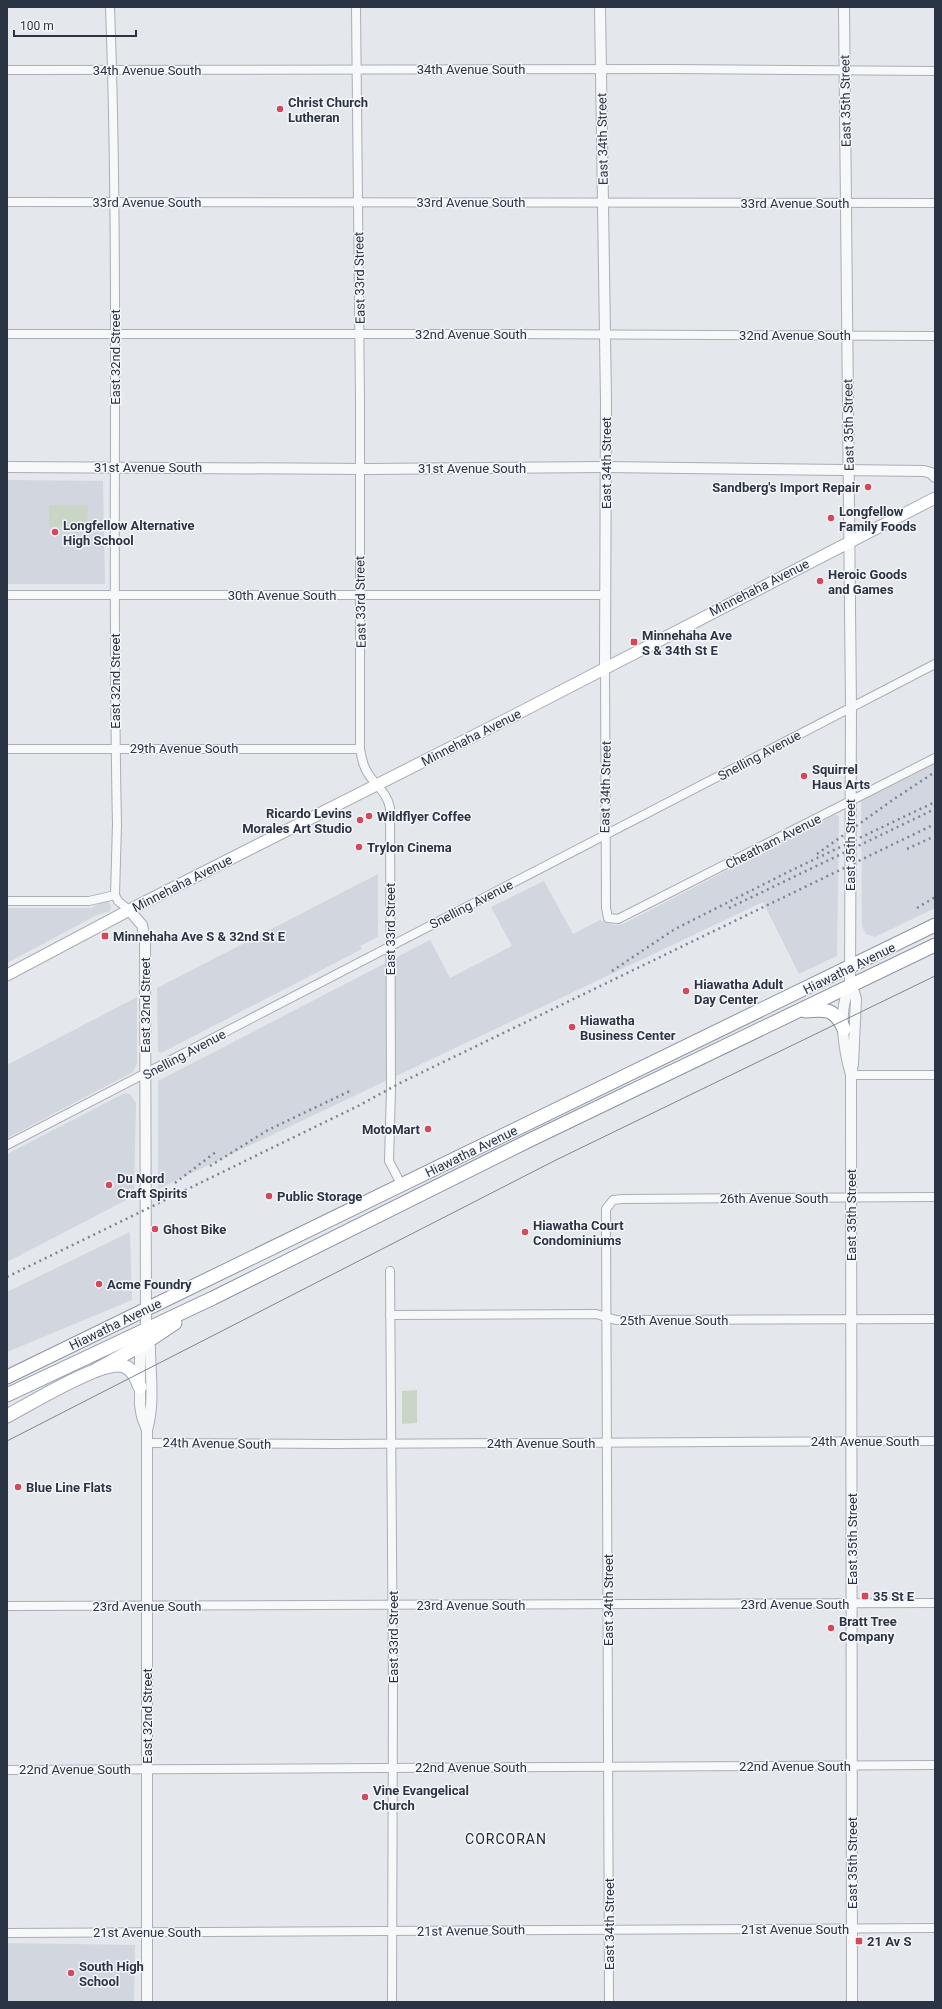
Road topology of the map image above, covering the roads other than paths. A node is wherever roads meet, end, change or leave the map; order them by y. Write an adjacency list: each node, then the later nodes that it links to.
1 (110, 7): 5 (street, East 32nd Street)
2 (356, 7): 6 (street, East 33rd Street)
3 (600, 7): 8 (street, East 34th Street)
4 (844, 7): 9 (street, East 35th Street)
5 (113, 69): 6 (street, 34th Avenue South); 7 (street, 34th Avenue South); 12 (street, East 32nd Street)
6 (357, 69): 8 (street, 34th Avenue South); 13 (street, East 33rd Street)
7 (7, 70)
8 (602, 70): 9 (street, 34th Avenue South); 14 (street, East 34th Street)
9 (845, 70): 10 (street, 34th Avenue South); 15 (street, East 35th Street)
10 (935, 71)
11 (7, 202): 12 (street, 33rd Avenue South)
12 (115, 202): 13 (street, 33rd Avenue South); 19 (street, East 32nd Street)
13 (359, 202): 14 (street, 33rd Avenue South); 20 (street, East 33rd Street)
14 (604, 202): 15 (street, 33rd Avenue South); 17 (street, East 34th Street)
15 (847, 203): 16 (street, 33rd Avenue South); 21 (street, East 35th Street)
16 (935, 203)
17 (605, 333): 20 (street, 32nd Avenue South); 21 (street, 32nd Avenue South); 25 (street, East 34th Street)
18 (7, 334): 19 (street, 32nd Avenue South)
19 (115, 334): 20 (street, 32nd Avenue South); 24 (street, East 32nd Street)
20 (360, 335): 26 (street, East 33rd Street)
21 (847, 335): 22 (street, 32nd Avenue South); 27 (street, East 35th Street)
22 (935, 336)
23 (7, 467): 24 (street, 31st Avenue South)
24 (115, 467): 26 (street, 31st Avenue South); 31 (street, East 32nd Street)
25 (606, 467): 26 (street, 31st Avenue South); 27 (street, 31st Avenue South); 34 (street, East 34th Street)
26 (360, 469): 33 (street, East 33rd Street)
27 (849, 470): 28 (street, 31st Avenue South); 30 (street, East 35th Street)
28 (935, 477)
29 (935, 498): 30 (main road, Minnehaha Avenue)
30 (848, 541): 36 (main road, Minnehaha Avenue); 37 (street, East 35th Street)
31 (115, 594): 32 (street, 30th Avenue South); 33 (street, 30th Avenue South); 38 (street, East 32nd Street)
32 (7, 595)
33 (361, 595): 34 (street, 30th Avenue South); 40 (street, East 33rd Street)
34 (605, 595): 36 (street, East 34th Street)
35 (935, 664): 37 (street, Snelling Avenue)
36 (605, 667): 42 (main road, Minnehaha Avenue); 44 (street, East 34th Street)
37 (851, 707): 43 (street, East 35th Street); 44 (street, Snelling Avenue)
38 (115, 748): 39 (street, 29th Avenue South); 40 (street, 29th Avenue South); 45 (street, East 32nd Street)
39 (7, 749)
40 (360, 749): 42 (street, East 33rd Street)
41 (935, 758): 43 (street, Cheatham Avenue)
42 (378, 785): 47 (main road, Minnehaha Avenue); 51 (street, East 33rd Street)
43 (850, 801): 48 (street, Cheatham Avenue); 52 (street, East 35th Street)
44 (604, 837): 48 (street, East 34th Street); 51 (street, Snelling Avenue)
45 (115, 895): 46 (street); 47 (street, East 32nd Street)
46 (7, 901)
47 (130, 910): 53 (main road, Minnehaha Avenue); 57 (street, East 32nd Street)
48 (608, 918)
49 (935, 925): 52 (main road, Hiawatha Avenue)
50 (935, 945): 54 (main road, Hiawatha Avenue)
51 (391, 946): 57 (street, Snelling Avenue); 61 (street, East 33rd Street)
52 (850, 968): 54 (street, East 35th Street); 61 (main road, Hiawatha Avenue)
53 (7, 975)
54 (850, 987): 55 (main road, Hiawatha Avenue); 56 (street, East 35th Street); 58 (street, East 35th Street)
55 (795, 1012): 56 (main road); 66 (main road, Hiawatha Avenue)
56 (844, 1029): 58 (street, East 35th Street)
57 (146, 1074): 60 (street, Snelling Avenue); 67 (street, East 32nd Street)
58 (851, 1075): 59 (street); 62 (street, East 35th Street)
59 (935, 1075)
60 (7, 1145)
61 (401, 1184): 67 (main road, Hiawatha Avenue)
62 (851, 1197): 63 (street, 26th Avenue South); 64 (street, 26th Avenue South); 71 (street, East 35th Street)
63 (935, 1197)
64 (613, 1200): 69 (street, East 34th Street)
65 (390, 1271): 68 (street, East 33rd Street)
66 (213, 1298): 72 (main road, Hiawatha Avenue); 73 (main road)
67 (146, 1310): 72 (street, East 32nd Street); 74 (main road, Hiawatha Avenue)
68 (390, 1315): 69 (street, 25th Avenue South); 85 (street, East 33rd Street)
69 (606, 1317): 71 (street, 25th Avenue South); 86 (street, East 34th Street)
70 (935, 1319): 71 (street, 25th Avenue South)
71 (852, 1320): 82 (street, East 35th Street)
72 (146, 1329): 73 (street, East 32nd Street); 79 (main road, Hiawatha Avenue)
73 (145, 1343): 76 (main road); 78 (street, East 32nd Street); 81 (street, East 32nd Street)
74 (60, 1351): 75 (main road); 77 (main road, Hiawatha Avenue)
75 (7, 1370)
76 (96, 1370): 78 (main road); 80 (main road)
77 (7, 1377)
78 (140, 1387): 81 (street, East 32nd Street)
79 (7, 1395)
80 (7, 1416)
81 (146, 1430): 84 (street, East 32nd Street)
82 (851, 1441): 83 (street, 24th Avenue South); 86 (street, 24th Avenue South); 88 (street, East 35th Street)
83 (935, 1441)
84 (147, 1443): 85 (street, 24th Avenue South); 89 (street, East 32nd Street)
85 (391, 1443): 86 (street, 24th Avenue South); 90 (street, East 33rd Street)
86 (606, 1443): 91 (street, East 34th Street)
87 (935, 1603): 88 (street, 23rd Avenue South)
88 (852, 1604): 91 (street, 23rd Avenue South); 93 (street, East 35th Street)
89 (147, 1605): 90 (street, 23rd Avenue South); 92 (street, 23rd Avenue South); 97 (street, East 32nd Street)
90 (393, 1605): 91 (street, 23rd Avenue South); 96 (street, East 33rd Street)
91 (608, 1605): 95 (street, East 34th Street)
92 (7, 1606)
93 (852, 1765): 94 (street, 22nd Avenue South); 95 (street, 22nd Avenue South); 99 (street, East 35th Street)
94 (935, 1765)
95 (608, 1766): 96 (street, 22nd Avenue South); 101 (street, East 34th Street)
96 (392, 1768): 97 (street, 22nd Avenue South); 102 (street, East 33rd Street)
97 (148, 1769): 98 (street, 22nd Avenue South); 103 (street, East 32nd Street)
98 (7, 1770)
99 (852, 1928): 100 (street, 21st Avenue South); 101 (street, 21st Avenue South); 108 (street, East 35th Street)
100 (935, 1928)
101 (609, 1929): 102 (street, 21st Avenue South); 107 (street, East 34th Street)
102 (392, 1931): 103 (street, 21st Avenue South); 106 (street, East 33rd Street)
103 (148, 1932): 104 (street, 21st Avenue South); 105 (street, East 32nd Street)
104 (7, 1933)
105 (147, 2002)
106 (392, 2002)
107 (609, 2002)
108 (852, 2002)

